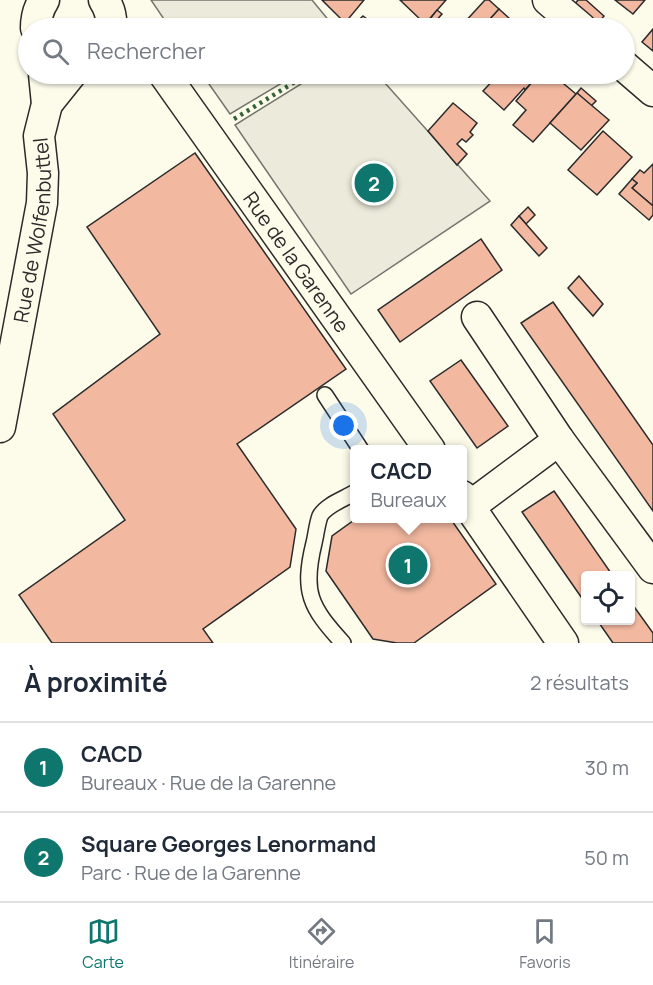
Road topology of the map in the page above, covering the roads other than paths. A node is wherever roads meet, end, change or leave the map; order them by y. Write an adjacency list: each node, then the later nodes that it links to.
1 (44, 0): 3 (street)
2 (548, 0): 4 (street)
3 (36, 18)
4 (569, 18)
5 (635, 75): 9 (street)
6 (45, 84): 10 (street, Rue de Wolfenbuttel)
7 (63, 84): 10 (street, Rue de Wolfenbuttel)
8 (171, 84): 16 (street, Rue de la Garenne)
9 (653, 91)
10 (47, 104): 13 (street, Rue de Wolfenbuttel)
11 (477, 317): 14 (street)
12 (325, 395): 15 (lane)
13 (0, 427)
14 (559, 440): 18 (street); 20 (street)
15 (358, 445)
16 (426, 445)
17 (350, 495): 21 (lane)
18 (467, 501)
19 (467, 503): 22 (street)
20 (653, 568)
21 (343, 643)
22 (563, 643)

